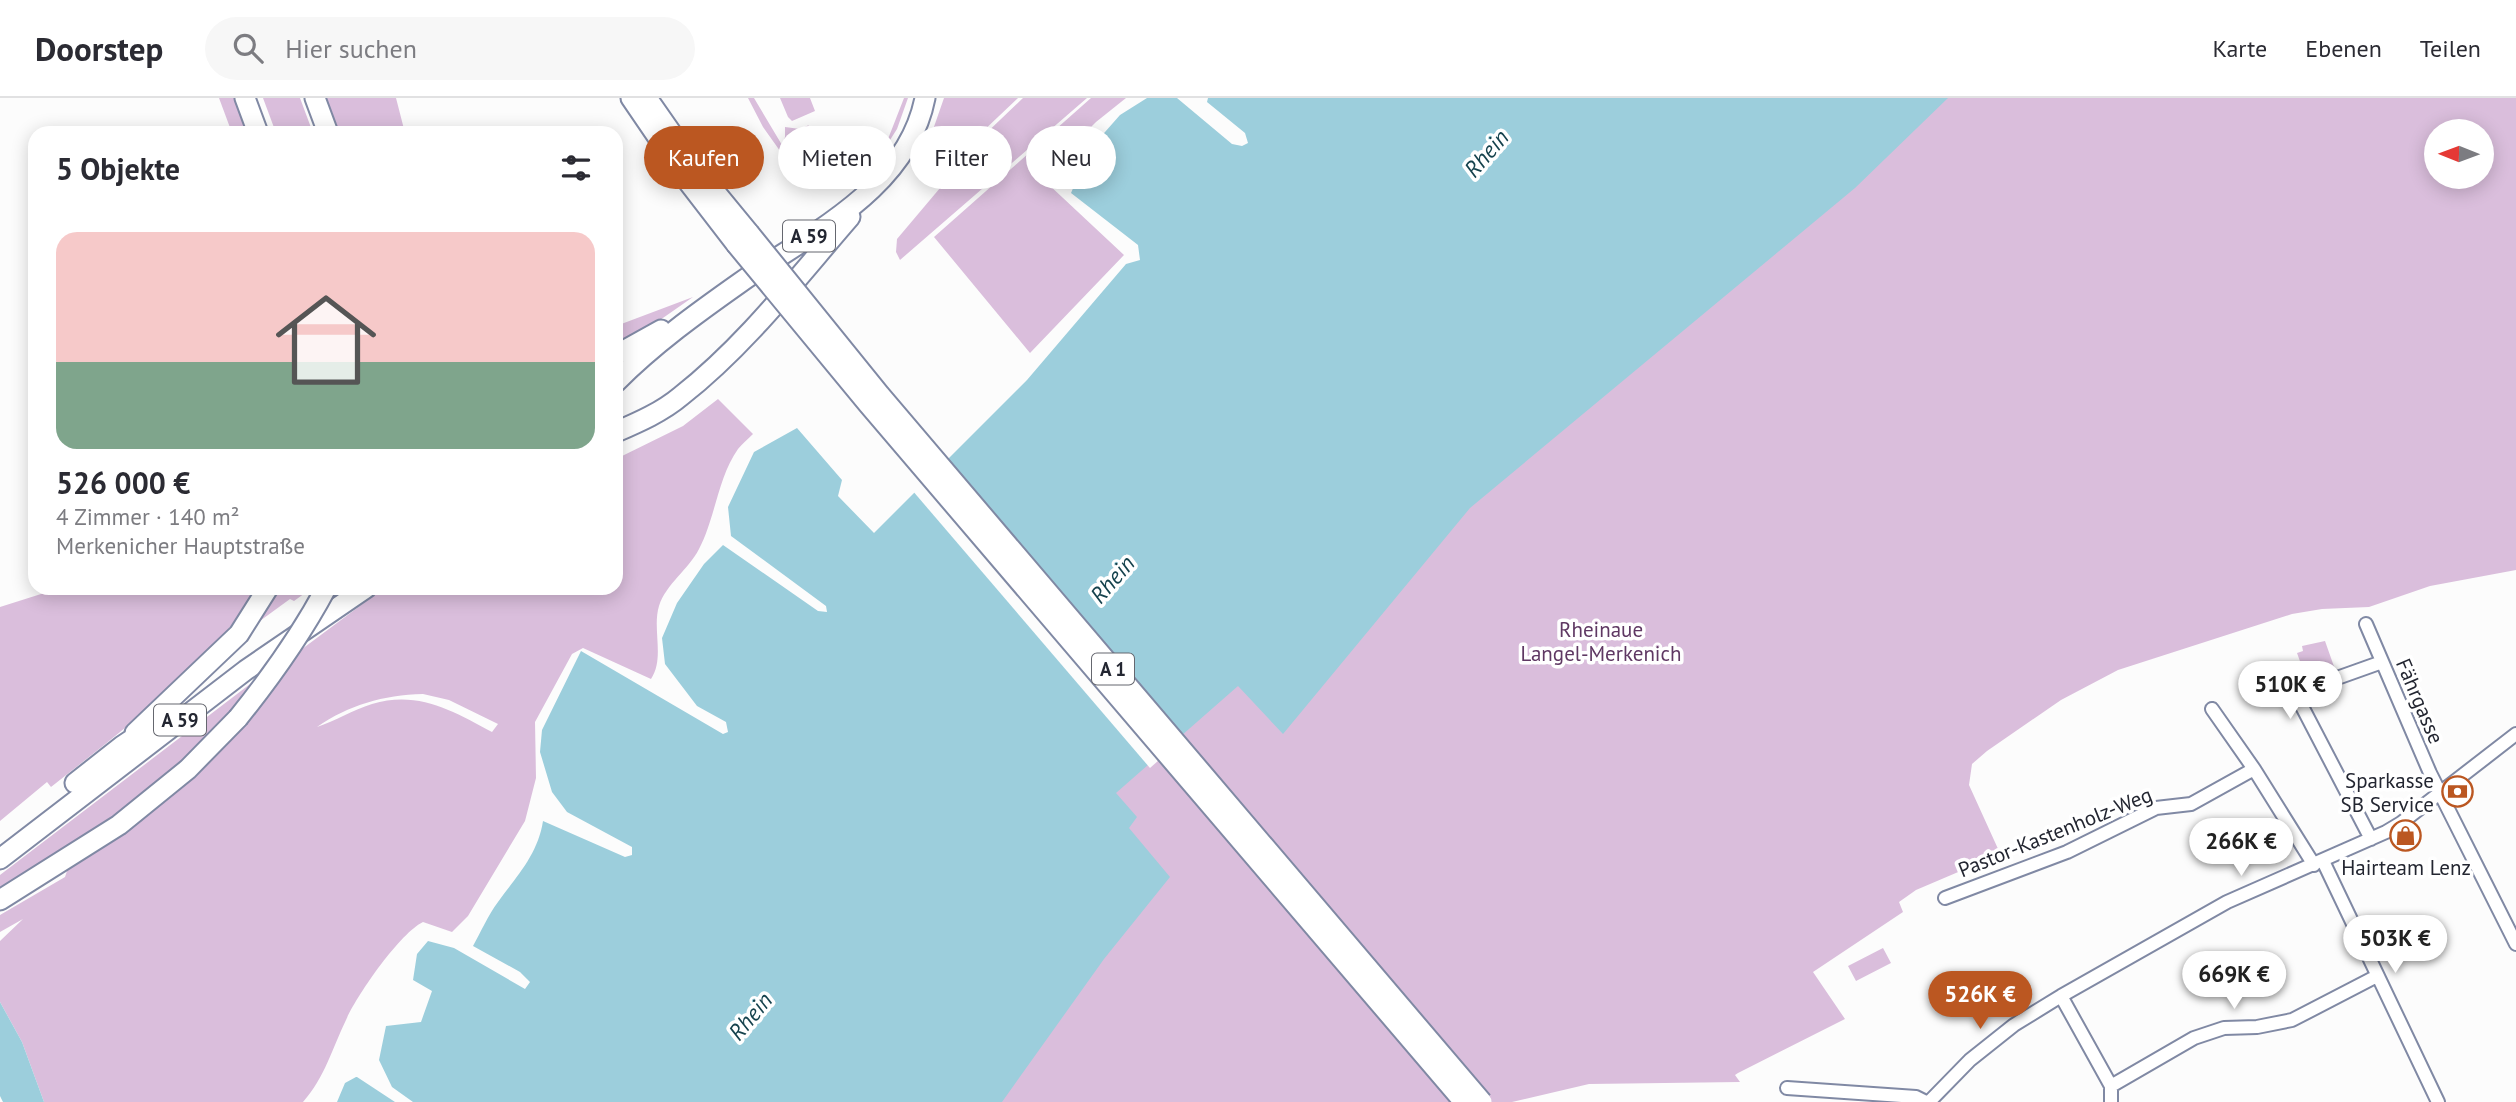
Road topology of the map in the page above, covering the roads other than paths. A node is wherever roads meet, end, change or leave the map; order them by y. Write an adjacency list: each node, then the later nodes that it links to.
1 (245, 98): 7 (highway)
2 (315, 98): 8 (highway)
3 (631, 98): 12 (highway, A 1)
4 (650, 98): 12 (highway, A 1)
5 (915, 98): 13 (highway, A 59)
6 (925, 98): 9 (highway, A 59)
7 (255, 126)
8 (325, 126)
9 (896, 163)
10 (870, 189): 16 (highway, A 59)
11 (873, 189): 17 (highway)
12 (742, 239): 40 (highway, A 1, bridge); 41 (highway, A 1, bridge)
13 (674, 322): 14 (highway); 15 (highway, A 59)
14 (623, 351)
15 (623, 364)
16 (623, 376)
17 (623, 429)
18 (264, 595): 26 (highway, A 59)
19 (322, 595): 34 (highway, bridge)
20 (335, 595): 26 (highway, A 59)
21 (356, 595): 31 (highway, A 59)
22 (2366, 624): 23 (street, Fährgasse)
23 (2382, 662): 28 (street, Fährgasse); 29 (street)
24 (2212, 709): 27 (street)
25 (2516, 734): 28 (street)
26 (122, 746): 30 (highway, A 59)
27 (2254, 769): 32 (street); 33 (street, Pastor-Kastenholz-Weg)
28 (2441, 792): 29 (street); 35 (street, Fährgasse)
29 (2371, 839): 32 (street)
30 (0, 842)
31 (0, 859)
32 (2319, 863): 36 (street); 37 (street)
33 (1945, 898)
34 (0, 900)
35 (2516, 944)
36 (2377, 976): 38 (street); 44 (street)
37 (2061, 996): 38 (street); 42 (street)
38 (2111, 1086): 43 (street)
39 (1787, 1088): 42 (street)
40 (1464, 1102)
41 (1482, 1102)
42 (1927, 1102)
43 (2111, 1102)
44 (2438, 1102)

